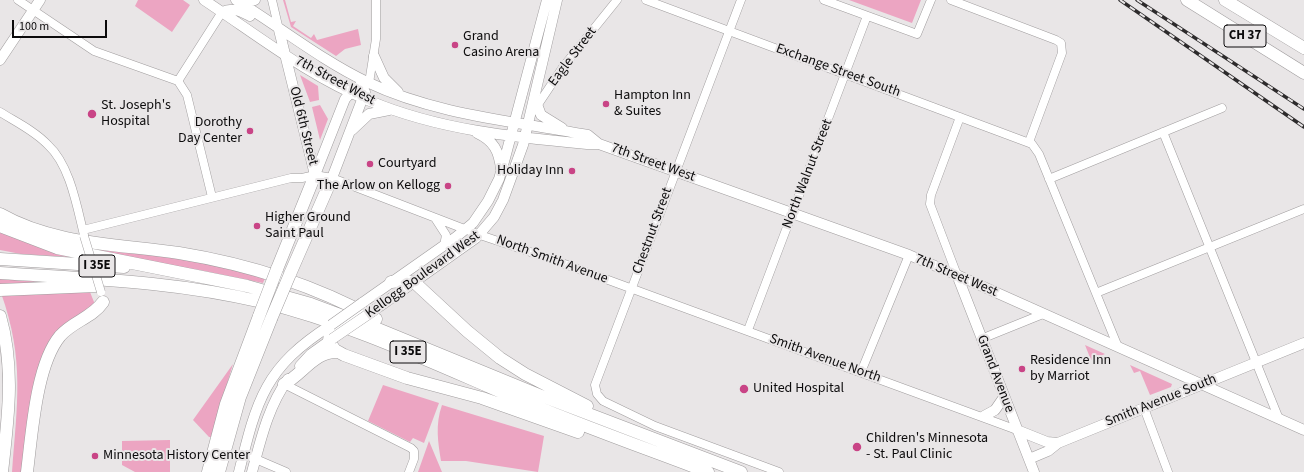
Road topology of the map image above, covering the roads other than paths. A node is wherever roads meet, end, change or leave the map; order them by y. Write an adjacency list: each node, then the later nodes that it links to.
1 (18, 0): 18 (street)
2 (40, 0): 18 (main road)
3 (204, 0): 19 (main road, 7th Street West)
4 (256, 0): 17 (main road)
5 (272, 0): 22 (street)
6 (376, 0): 26 (street)
7 (546, 0): 41 (main road, Kellogg Boulevard West)
8 (558, 0): 35 (main road, Kellogg Boulevard West)
9 (617, 0): 35 (street, Eagle Street)
10 (646, 0): 23 (street, Exchange Street South)
11 (741, 0): 23 (street, Chestnut Street)
12 (824, 0): 20 (street)
13 (930, 0): 20 (street)
14 (952, 0): 48 (street)
15 (1187, 0): 28 (highway, CH 37)
16 (1225, 0): 24 (highway, CH 37)
17 (238, 1): 21 (main road, 7th Street West)
18 (33, 10): 27 (main road); 30 (street)
19 (222, 12): 21 (main road); 25 (main road, 7th Street West); 30 (street)
20 (867, 16): 29 (street, North Walnut Street)
21 (269, 22): 22 (main road, 7th Street West)
22 (280, 30): 25 (main road, Old 6th Street); 31 (main road, 7th Street West)
23 (730, 31): 29 (street, Exchange Street South); 51 (street, Chestnut Street)
24 (1304, 48)
25 (285, 54): 32 (main road, 7th Street West); 52 (main road, Old 6th Street)
26 (374, 56): 31 (street); 33 (main road)
27 (0, 60)
28 (1304, 73)
29 (845, 74): 39 (street, Exchange Street South); 58 (street, North Walnut Street)
30 (178, 81): 55 (street)
31 (369, 83): 32 (main road); 33 (main road, 7th Street West); 34 (main road)
32 (351, 92): 34 (main road, 7th Street West); 52 (main road)
33 (404, 97): 41 (main road, 7th Street West)
34 (363, 98): 37 (main road, 7th Street West); 44 (main road)
35 (536, 102): 40 (main road, Kellogg Boulevard West); 43 (main road)
36 (1222, 108): 45 (street)
37 (394, 110): 42 (main road, 7th Street West); 44 (main road)
38 (0, 112): 62 (street)
39 (960, 117): 48 (street, Exchange Street South); 69 (street)
40 (529, 120): 41 (main road, 7th Street West); 43 (main road, 7th Street West); 47 (main road, Kellogg Boulevard West)
41 (514, 122): 46 (main road, Kellogg Boulevard West)
42 (470, 130): 46 (main road, 7th Street West); 50 (main road)
43 (567, 131): 49 (main road, 7th Street West)
44 (350, 132): 53 (main road)
45 (1163, 132): 54 (street); 65 (street)
46 (510, 135): 47 (main road, 7th Street West); 50 (main road, Kellogg Boulevard West)
47 (525, 138): 49 (main road, 7th Street West); 63 (main road, Kellogg Boulevard West)
48 (1029, 142): 54 (street)
49 (599, 144): 51 (main road, 7th Street West)
50 (501, 171): 61 (main road, Kellogg Boulevard West)
51 (676, 171): 58 (main road, 7th Street West); 74 (street, Chestnut Street)
52 (315, 175): 53 (street, North Smith Avenue); 55 (street); 108 (highway, bridge)
53 (332, 178): 59 (street, North Smith Avenue); 109 (highway, bridge)
54 (1049, 179): 76 (street)
55 (212, 197): 62 (street)
56 (1304, 209): 65 (street)
57 (0, 214): 87 (highway)
58 (793, 214): 66 (main road, 7th Street West); 81 (street, North Walnut Street)
59 (434, 218): 61 (street, North Smith Avenue); 64 (street)
60 (0, 226): 70 (highway)
61 (466, 230): 63 (street, North Smith Avenue); 64 (main road, Kellogg Boulevard West)
62 (84, 233): 77 (street, bridge)
63 (480, 235): 72 (main road, Kellogg Boulevard West); 74 (street, North Smith Avenue)
64 (444, 246): 71 (main road, Kellogg Boulevard West)
65 (1209, 247): 76 (street); 88 (street)
66 (909, 256): 69 (main road, 7th Street West); 89 (street)
67 (0, 259): 70 (highway, I 35E)
68 (0, 273): 73 (highway, I 35E)
69 (957, 275): 78 (main road, 7th Street West); 83 (main road, Grand Avenue)
70 (193, 276): 87 (highway, I 35E)
71 (391, 282): 72 (highway); 80 (main road, Kellogg Boulevard West, bridge)
72 (414, 282): 82 (main road, Kellogg Boulevard West, bridge); 97 (highway)
73 (165, 284): 75 (highway); 101 (highway, I 35E)
74 (632, 289): 81 (street, Smith Avenue North); 116 (street, Chestnut Street)
75 (0, 290)
76 (1096, 293): 85 (street)
77 (102, 297): 107 (highway)
78 (1044, 314): 83 (street); 85 (main road, 7th Street West)
79 (0, 316): 93 (highway)
80 (331, 325): 82 (highway); 102 (main road, Kellogg Boulevard West)
81 (748, 330): 89 (street, Smith Avenue North)
82 (330, 339): 86 (highway); 90 (main road, Kellogg Boulevard West)
83 (981, 339): 92 (main road, Grand Avenue)
84 (1304, 343): 88 (main road, Smith Avenue South)
85 (1118, 348): 91 (main road, 7th Street West)
86 (338, 352): 90 (highway); 101 (highway)
87 (439, 353): 97 (highway, I 35E)
88 (1256, 363): 91 (main road, Smith Avenue South); 96 (street)
89 (861, 372): 95 (street, Smith Avenue North)
90 (284, 384): 103 (main road, Kellogg Boulevard West); 113 (street)
91 (1200, 385): 94 (main road, Smith Avenue South); 96 (main road, 7th Street West)
92 (1004, 397): 95 (main road); 98 (main road, Grand Avenue)
93 (10, 398): 105 (highway); 106 (highway)
94 (1144, 408): 100 (main road, Smith Avenue South); 118 (street)
95 (984, 416): 98 (street, Smith Avenue North)
96 (1279, 419): 99 (main road, 7th Street West)
97 (613, 423): 115 (highway, I 35E)
98 (1017, 430): 100 (main road); 104 (main road, Grand Avenue)
99 (1304, 430)
100 (1058, 443): 104 (main road, Smith Avenue South)
101 (642, 449): 114 (highway, I 35E)
102 (244, 454): 103 (street); 110 (main road)
103 (256, 458): 111 (main road, Kellogg Boulevard West); 112 (street)
104 (1029, 460): 117 (main road, Grand Avenue)
105 (2, 472)
106 (8, 472)
107 (27, 472)
108 (208, 472)
109 (220, 472)
110 (239, 472)
111 (252, 472)
112 (286, 472)
113 (409, 472)
114 (708, 472)
115 (740, 472)
116 (779, 472)
117 (1034, 472)
118 (1168, 472)

